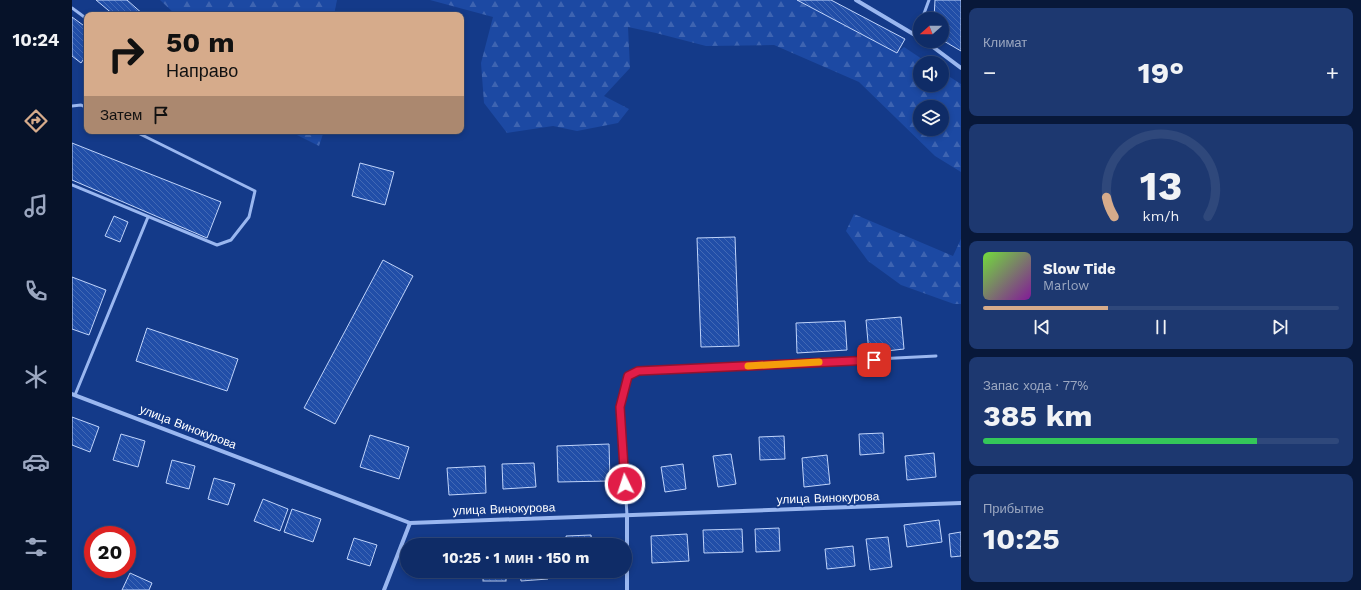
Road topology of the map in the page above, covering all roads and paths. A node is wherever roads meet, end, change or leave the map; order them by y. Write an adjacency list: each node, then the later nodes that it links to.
1 (856, 0): 6 (street)
2 (929, 0): 4 (lane)
3 (72, 8): 5 (lane)
4 (924, 12)
5 (84, 17)
6 (913, 34)
7 (935, 48): 8 (street)
8 (961, 68)
9 (72, 106): 10 (lane)
10 (84, 106)
11 (140, 134): 13 (lane)
12 (72, 185): 13 (lane)
13 (148, 217): 15 (lane)
14 (936, 356): 17 (lane)
15 (74, 394): 18 (street, улица Винокурова)
16 (961, 503): 17 (street, улица Винокурова)
17 (628, 514): 18 (street, улица Винокурова); 20 (street)
18 (410, 523): 19 (street)
19 (384, 590)
20 (627, 590)

